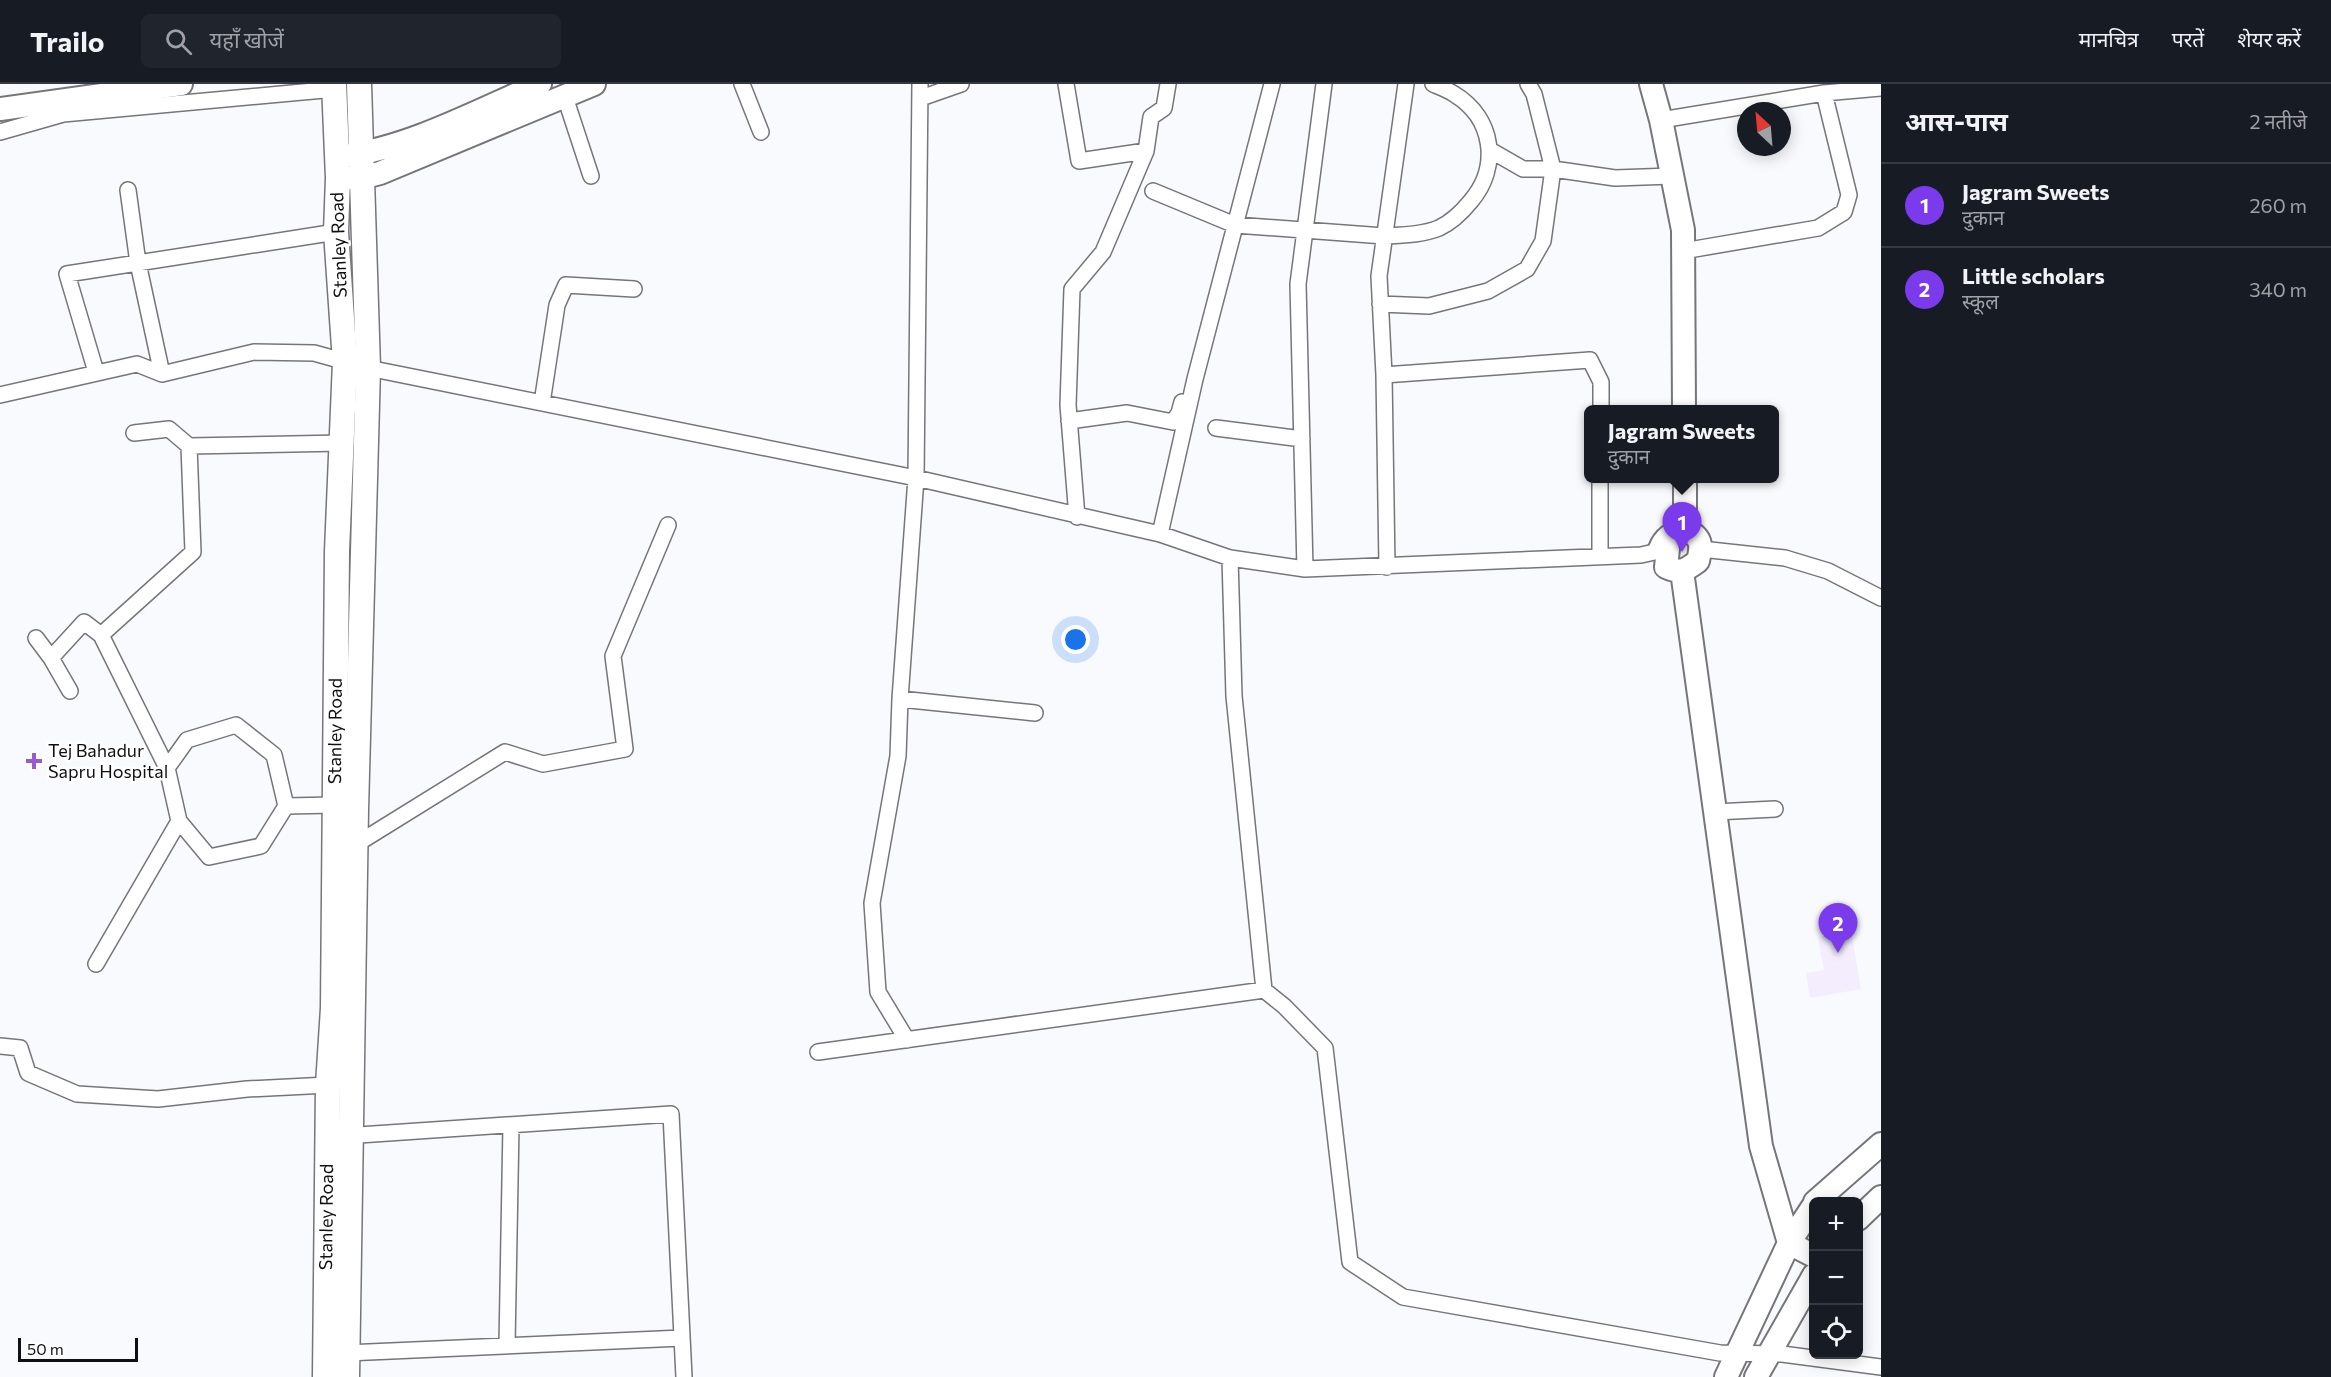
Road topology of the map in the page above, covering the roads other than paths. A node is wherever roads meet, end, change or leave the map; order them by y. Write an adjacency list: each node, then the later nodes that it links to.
1 (181, 84): 20 (street)
2 (359, 84): 26 (main road, Stanley Road)
3 (540, 84): 26 (street)
4 (594, 84): 19 (street)
5 (742, 84): 23 (street)
6 (961, 84): 17 (street)
7 (1066, 84): 25 (street)
8 (1168, 84): 25 (street)
9 (1272, 84): 32 (street)
10 (1324, 84): 33 (street)
11 (1406, 84): 35 (street)
12 (1433, 84): 24 (street)
13 (1528, 84): 27 (street)
14 (1651, 84): 21 (street)
15 (334, 86): 22 (street); 26 (main road, Stanley Road)
16 (1881, 88): 18 (street)
17 (920, 91): 55 (street)
18 (1824, 93): 21 (street); 36 (street)
19 (565, 97): 26 (street); 28 (street)
20 (0, 109)
21 (1661, 120): 29 (street)
22 (0, 132)
23 (762, 132)
24 (1490, 150): 27 (street); 35 (street)
25 (1146, 151): 49 (street)
26 (349, 167): 34 (main road, Stanley Road); 41 (main road, Stanley Road)
27 (1553, 169): 29 (street); 40 (street)
28 (591, 176)
29 (1672, 176): 36 (street)
30 (128, 190): 37 (street)
31 (1153, 191): 32 (street)
32 (1235, 225): 33 (street); 61 (street)
33 (1305, 229): 35 (street); 52 (street)
34 (336, 232): 37 (street); 41 (main road, Stanley Road)
35 (1384, 236): 40 (street)
36 (1683, 251): 48 (street)
37 (138, 263): 42 (street); 43 (street)
38 (1214, 280): 49 (street)
39 (634, 289): 46 (street)
40 (1380, 304): 44 (street)
41 (357, 365): 43 (street); 46 (street); 53 (main road, Stanley Road); 82 (main road, Stanley Road)
42 (96, 372): 43 (street); 45 (street)
43 (162, 374)
44 (1384, 375): 47 (street); 66 (street)
45 (0, 395)
46 (542, 403): 55 (street)
47 (1601, 405)
48 (1684, 405)
49 (1069, 421): 58 (street)
50 (1216, 428): 52 (street)
51 (134, 433): 54 (street)
52 (1302, 439): 67 (street)
53 (342, 443): 54 (street); 77 (main road, Stanley Road)
54 (189, 446): 70 (street)
55 (916, 478): 58 (street); 74 (street)
56 (1600, 483): 64 (street)
57 (1685, 483): 60 (street)
58 (1077, 517): 61 (street)
59 (669, 525): 82 (street)
60 (1685, 530): 62 (street); 63 (street)
61 (1160, 534): 65 (street)
62 (1668, 549): 64 (street); 68 (street)
63 (1701, 549): 68 (street); 69 (street)
64 (1600, 557): 66 (street)
65 (1230, 558): 67 (street); 84 (street)
66 (1387, 567): 67 (street)
67 (1305, 569)
68 (1682, 571): 80 (street)
69 (1881, 598)
70 (101, 635): 72 (street); 76 (street)
71 (36, 639): 72 (street)
72 (51, 658): 73 (street)
73 (70, 691)
74 (900, 699): 75 (street); 85 (street)
75 (1035, 713)
76 (167, 768): 78 (street); 81 (street)
77 (334, 805): 78 (street); 88 (main road, Stanley Road)
78 (286, 806): 81 (street)
79 (1775, 809): 80 (street)
80 (1715, 812): 96 (street)
81 (179, 821): 83 (street)
82 (355, 845): 90 (main road, Stanley Road)
83 (96, 964)
84 (1264, 990): 85 (street); 102 (street)
85 (907, 1040): 87 (street)
86 (0, 1046): 88 (street)
87 (818, 1052)
88 (328, 1085): 90 (main road, Stanley Road)
89 (511, 1125): 90 (street); 99 (street); 100 (street)
90 (339, 1135): 101 (main road, Stanley Road); 105 (main road, Stanley Road)
91 (1881, 1144): 92 (street)
92 (1821, 1197)
93 (1881, 1197): 95 (street)
94 (1809, 1211): 96 (street)
95 (1863, 1214)
96 (1789, 1243): 97 (street); 102 (street)
97 (1809, 1253)
98 (1809, 1283): 103 (street)
99 (682, 1338): 100 (street); 107 (street)
100 (507, 1345): 101 (street)
101 (346, 1353): 106 (main road, Stanley Road)
102 (1737, 1354): 103 (street); 108 (street)
103 (1767, 1354): 104 (street); 109 (street)
104 (1881, 1367)
105 (325, 1377)
106 (347, 1377)
107 (684, 1377)
108 (1726, 1377)
109 (1756, 1377)

